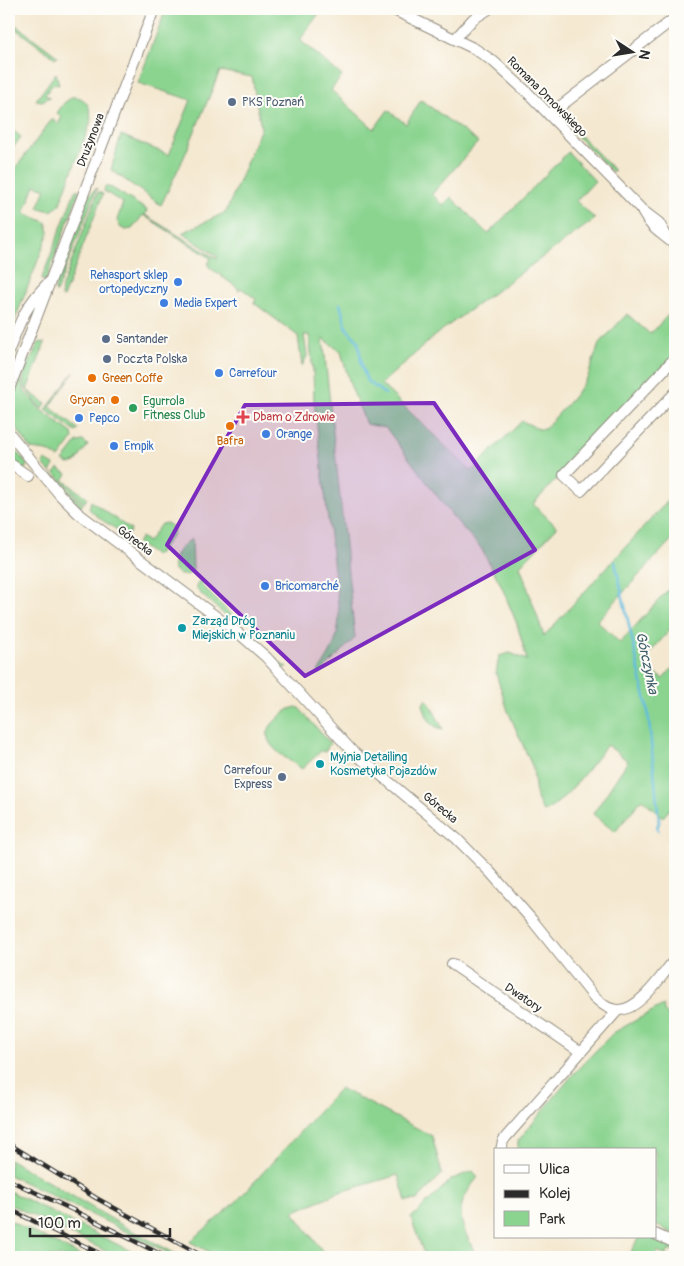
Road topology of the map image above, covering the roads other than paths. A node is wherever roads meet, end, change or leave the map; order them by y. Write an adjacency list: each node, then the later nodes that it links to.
1 (154, 9): 8 (street, Drużynowa)
2 (392, 9): 5 (street, Romana Dmowskiego)
3 (489, 9): 5 (street)
4 (675, 18): 6 (street)
5 (455, 39): 6 (street, Romana Dmowskiego)
6 (549, 115): 7 (street, Romana Dmowskiego)
7 (672, 241)
8 (51, 279): 9 (street, Drużynowa); 11 (street, Drużynowa)
9 (9, 350)
10 (675, 358): 12 (street)
11 (9, 388)
12 (675, 393)
13 (9, 433): 18 (street, Górecka)
14 (9, 463): 15 (street)
15 (28, 476)
16 (675, 959): 18 (street)
17 (452, 964): 19 (street, Dwatory)
18 (618, 1010): 19 (street)
19 (581, 1052): 20 (street)
20 (502, 1148)
21 (656, 1234): 22 (street)
22 (675, 1243)

